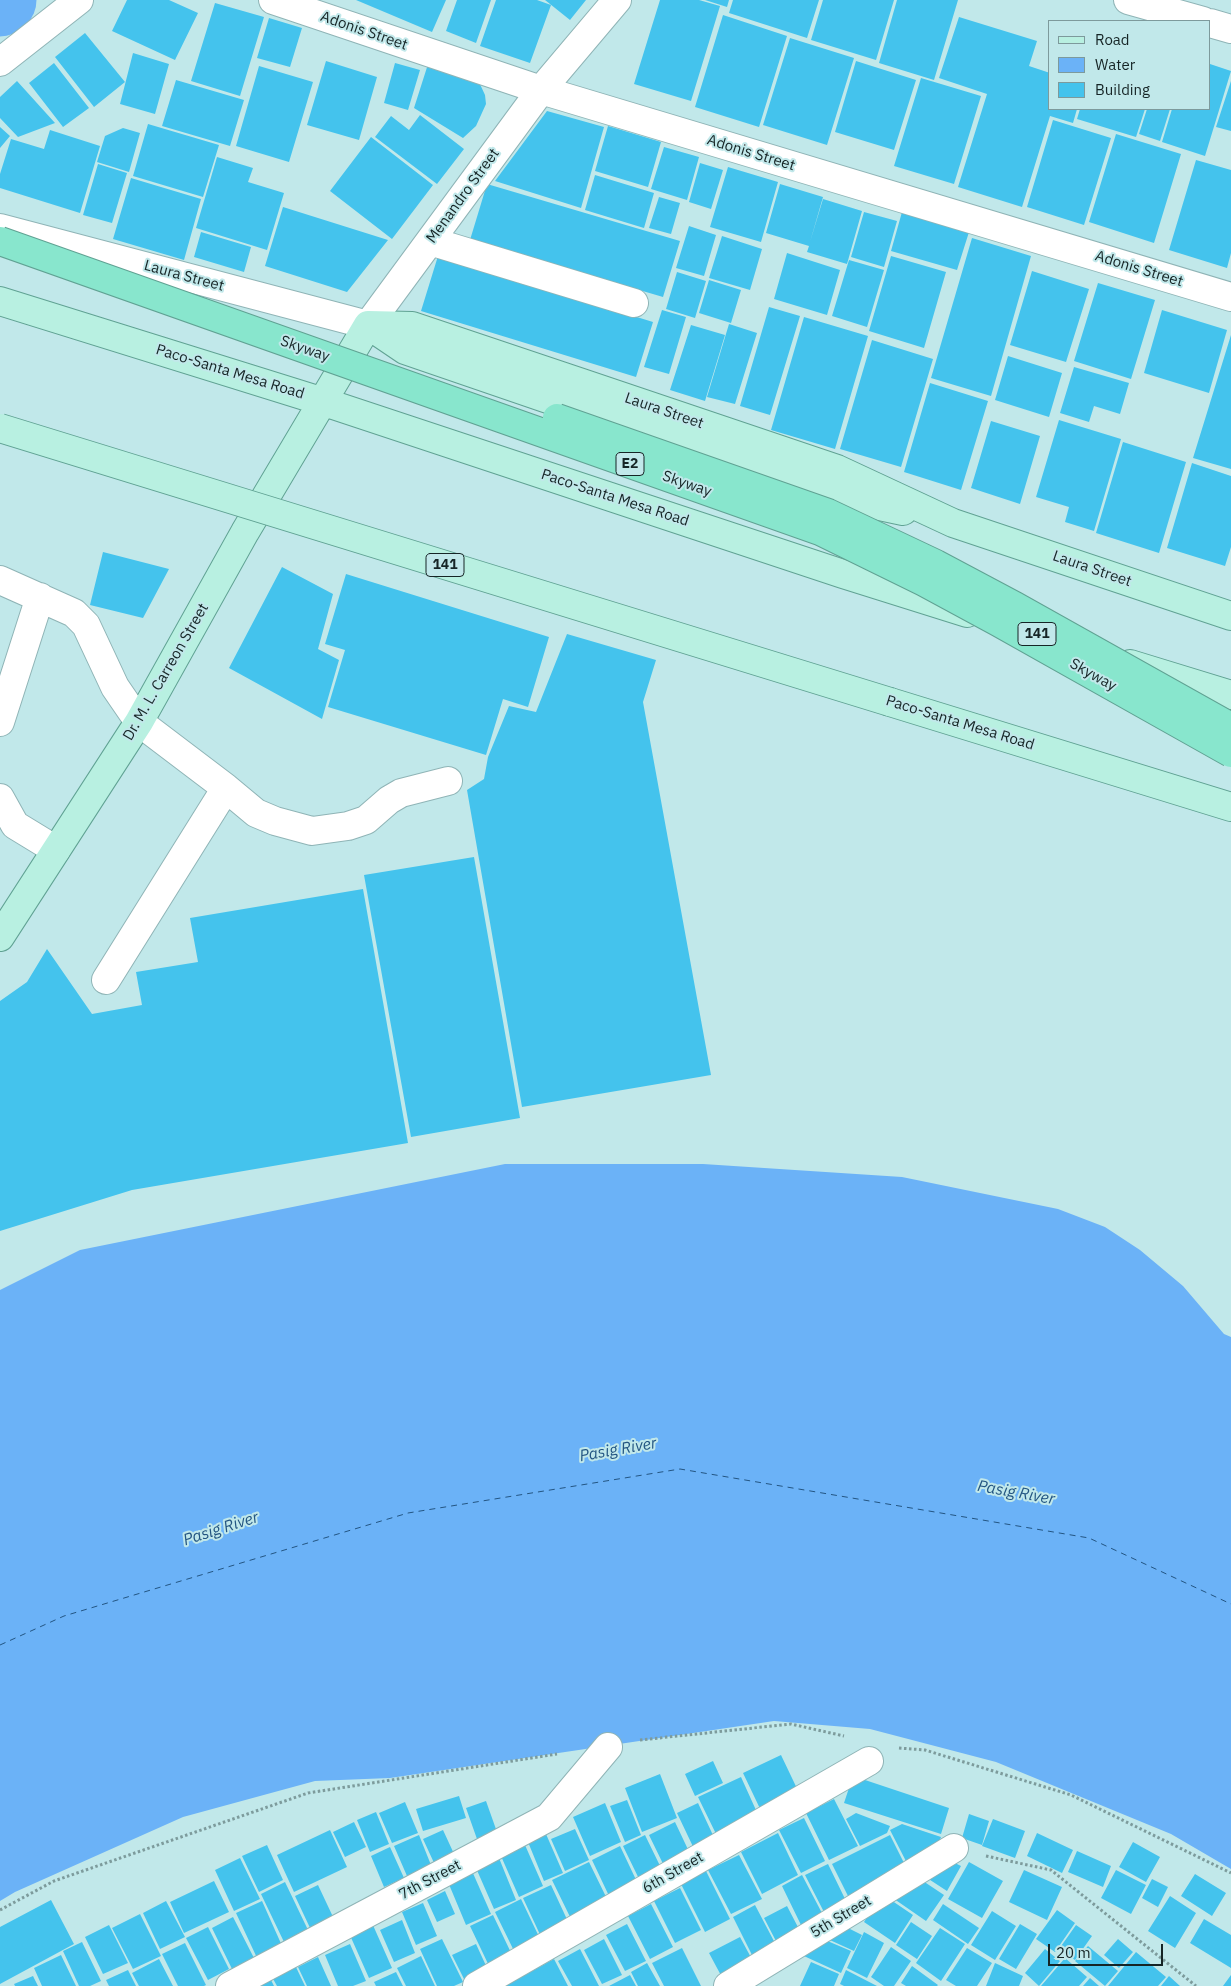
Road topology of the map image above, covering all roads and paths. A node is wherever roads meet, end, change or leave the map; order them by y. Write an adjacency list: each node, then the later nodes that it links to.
1 (78, 0): 8 (street)
2 (273, 0): 9 (street, Adonis Street)
3 (617, 0): 9 (street, Menandro Street)
4 (1128, 0): 5 (street)
5 (1199, 20)
6 (1211, 23): 7 (street)
7 (1231, 29)
8 (0, 62)
9 (541, 90): 13 (street, Menandro Street); 14 (street, Adonis Street)
10 (0, 224): 34 (highway, Skyway / E2, bridge)
11 (0, 228): 17 (street, Laura Street)
12 (0, 241): 35 (highway, Skyway / E2, bridge)
13 (430, 241): 16 (street); 17 (street, Menandro Street)
14 (1231, 297)
15 (0, 301): 20 (main road, Paco-Santa Mesa Road / 141)
16 (634, 304)
17 (368, 325): 18 (main road, Laura Street); 20 (main road, Menandro Street)
18 (488, 365): 19 (main road, Laura Street); 21 (main road, Laura Street)
19 (585, 384): 21 (main road); 22 (main road, Laura Street)
20 (324, 402): 31 (main road, Paco-Santa Mesa Road / 141, bridge); 33 (main road, Dr. M. L. Carreon Street)
21 (577, 409): 24 (main road, Laura Street)
22 (681, 417): 24 (main road); 25 (main road, Laura Street)
23 (0, 428): 39 (main road, Paco-Santa Mesa Road / 141, bridge)
24 (672, 443): 26 (main road, Laura Street)
25 (791, 453): 26 (main road); 27 (main road, Laura Street)
26 (782, 479): 27 (main road, Laura Street)
27 (953, 523): 30 (main road, Laura Street)
28 (0, 580): 29 (street)
29 (40, 597): 32 (street); 33 (street)
30 (1231, 616)
31 (1231, 695)
32 (0, 722)
33 (139, 722): 37 (street); 40 (main road, Dr. M. L. Carreon Street)
34 (1231, 727)
35 (1231, 752)
36 (448, 781): 37 (street)
37 (226, 788): 42 (street)
38 (0, 798): 40 (street)
39 (1231, 808)
40 (56, 850): 41 (main road, Dr. M. L. Carreon Street)
41 (0, 937)
42 (106, 980)
43 (848, 1737): 44 (path)
44 (608, 1747): 48 (path); 49 (street, 7th Street)
45 (869, 1761): 47 (path); 50 (street, 6th Street)
46 (954, 1848): 51 (street, 5th Street); 52 (path)
47 (1231, 1872)
48 (0, 1910)
49 (230, 1986)
50 (477, 1986)
51 (728, 1986)
52 (1196, 1986)

